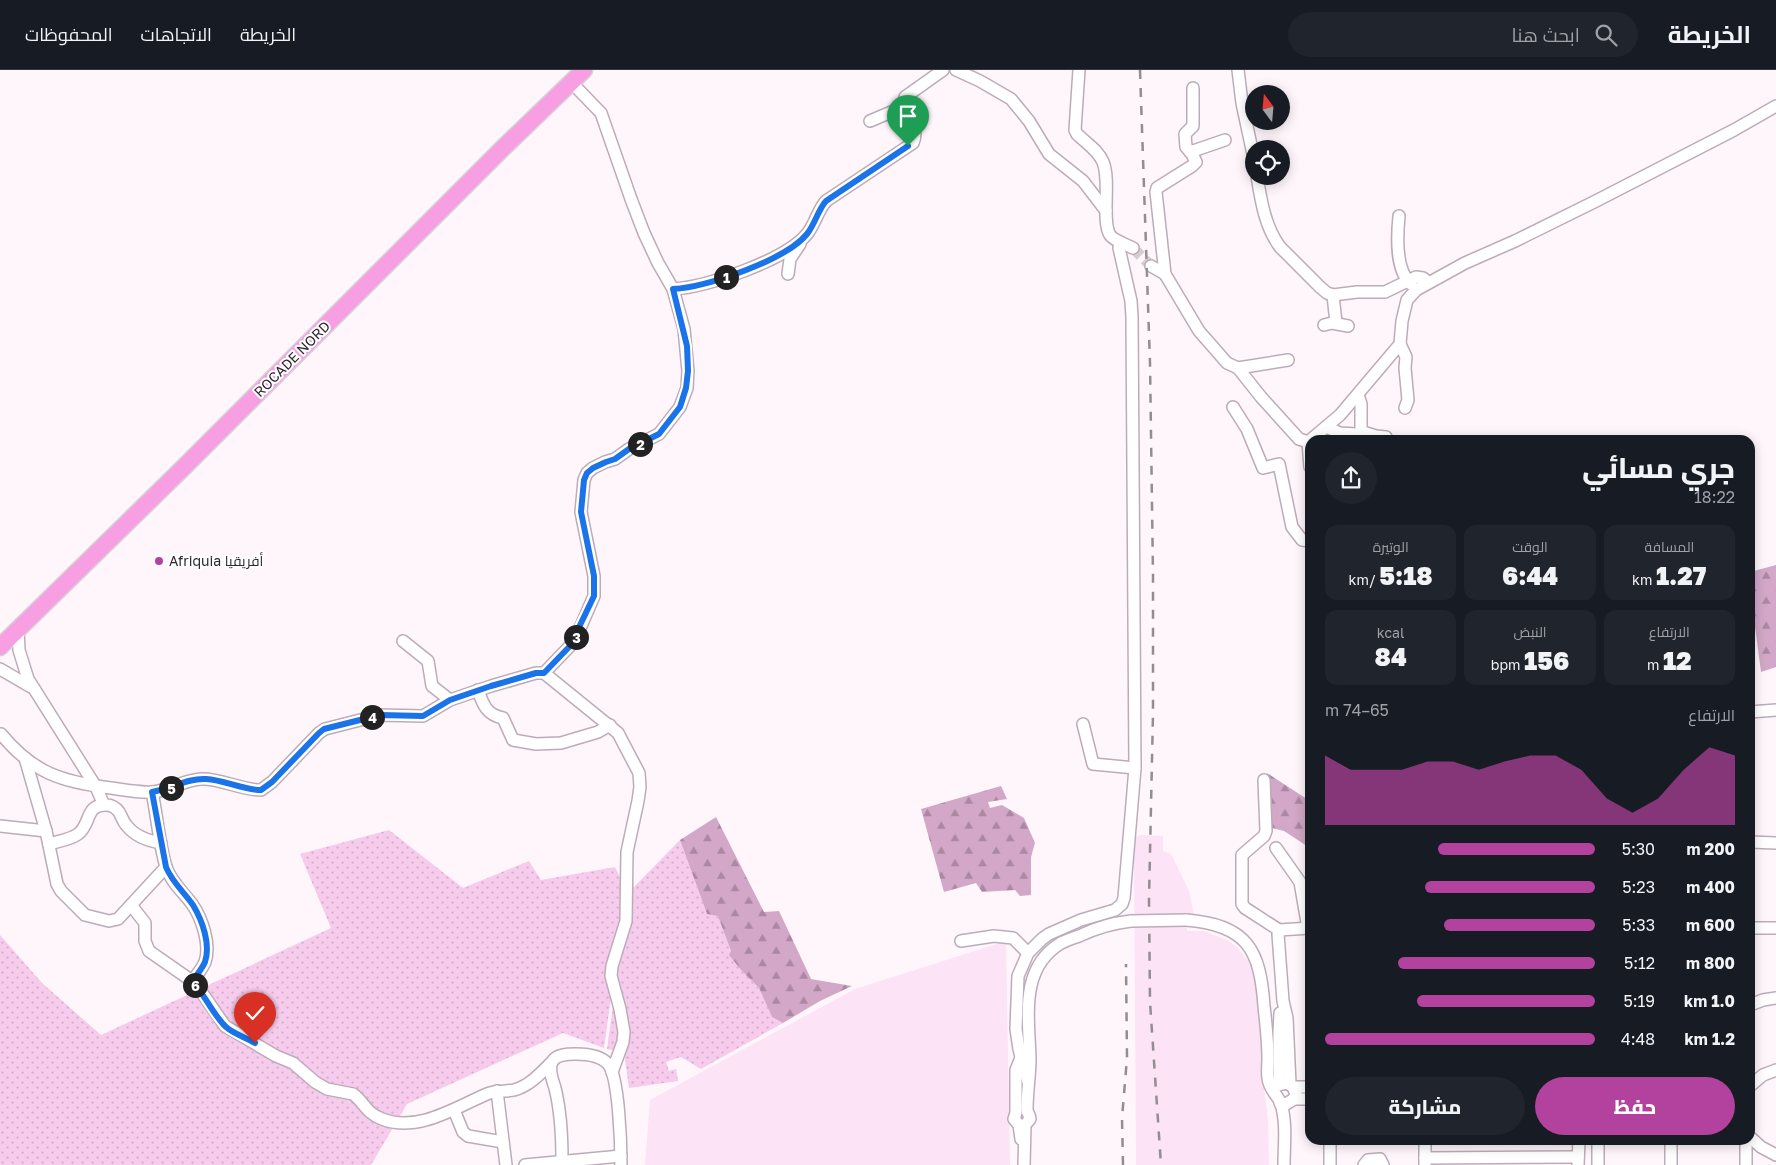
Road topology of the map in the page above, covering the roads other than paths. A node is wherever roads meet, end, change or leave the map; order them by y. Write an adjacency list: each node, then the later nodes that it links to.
1 (584, 70): 6 (highway, ROCADE NORD)
2 (943, 70): 9 (street)
3 (956, 70): 15 (street)
4 (1079, 70): 15 (street)
5 (1238, 70): 12 (street)
6 (571, 82): 25 (street); 43 (highway, ROCADE NORD)
7 (1193, 88): 13 (street)
8 (1776, 106): 24 (street)
9 (903, 107): 10 (street); 17 (street)
10 (870, 122)
11 (1225, 140): 13 (street)
12 (1250, 140)
13 (1190, 152): 22 (street)
14 (1259, 185): 27 (street)
15 (1106, 211): 18 (street)
16 (1399, 216): 23 (street)
17 (803, 238): 21 (street); 25 (street)
18 (1120, 242): 19 (street); 57 (street)
19 (1133, 248)
20 (1151, 266): 22 (street)
21 (788, 274)
22 (1165, 274): 31 (street)
23 (1407, 280): 24 (street); 26 (street); 27 (street)
24 (1428, 282): 26 (street)
25 (673, 289): 47 (street)
26 (1416, 290): 29 (street)
27 (1333, 295): 28 (street)
28 (1324, 325)
29 (1400, 344): 32 (street); 34 (street)
30 (1288, 360): 31 (street)
31 (1238, 368): 41 (street)
32 (1358, 395): 35 (street); 38 (street)
33 (1233, 407): 42 (street)
34 (1405, 408)
35 (1326, 427): 36 (street); 37 (street)
36 (1316, 435)
37 (1351, 435)
38 (1358, 435)
39 (1362, 435): 40 (street)
40 (1374, 435)
41 (1305, 441)
42 (1305, 540)
43 (18, 629): 45 (highway, ROCADE NORD); 48 (street)
44 (403, 641): 50 (street)
45 (0, 647)
46 (0, 669): 48 (street)
47 (544, 673): 49 (street); 54 (street)
48 (33, 688): 59 (street)
49 (478, 690): 50 (street); 54 (street)
50 (450, 700): 60 (street)
51 (1776, 710): 52 (street)
52 (1755, 712)
53 (1083, 724): 57 (street)
54 (610, 725): 85 (street)
55 (1, 734): 56 (street)
56 (25, 758): 59 (street); 63 (street)
57 (1135, 768): 77 (street)
58 (1264, 780): 75 (street)
59 (96, 787): 60 (street); 61 (street)
60 (152, 792): 67 (street)
61 (104, 805): 66 (street); 67 (street)
62 (0, 826): 63 (street)
63 (46, 831): 66 (street)
64 (1755, 842): 65 (street)
65 (1776, 843)
66 (48, 844): 70 (street)
67 (161, 844): 69 (street)
68 (1276, 848): 71 (street)
69 (166, 867): 70 (street); 78 (street)
70 (131, 905): 78 (street)
71 (1305, 908)
72 (1305, 928): 75 (street)
73 (1755, 928): 74 (street)
74 (1776, 928)
75 (1279, 930): 90 (street)
76 (961, 940): 77 (street)
77 (1028, 953): 82 (street)
78 (192, 981): 92 (street)
79 (1776, 998): 80 (street)
80 (1755, 1003)
81 (1028, 1038): 82 (street); 87 (street); 90 (street, bridge)
82 (1021, 1057): 87 (street); 93 (street)
83 (551, 1064): 85 (street); 89 (street); 103 (street)
84 (1776, 1070): 86 (street)
85 (612, 1072): 104 (street)
86 (1755, 1081)
87 (1028, 1082): 93 (street)
88 (1305, 1088): 90 (street)
89 (497, 1091): 92 (street); 94 (street)
90 (1285, 1093): 91 (street); 111 (street)
91 (1305, 1098)
92 (454, 1110): 94 (street)
93 (1022, 1119): 110 (street)
94 (503, 1142): 108 (street)
95 (1755, 1142): 102 (street)
96 (1330, 1145): 112 (street)
97 (1425, 1145): 107 (street)
98 (1579, 1145): 106 (street)
99 (1598, 1145): 115 (street)
100 (1671, 1145): 116 (street)
101 (1746, 1145): 117 (street)
102 (1776, 1155)
103 (562, 1160): 104 (street); 109 (street)
104 (621, 1161)
105 (1467, 1161): 106 (street); 107 (street)
106 (1578, 1161)
107 (1425, 1162)
108 (506, 1165)
109 (525, 1165)
110 (1024, 1165)
111 (1284, 1165)
112 (1330, 1165)
113 (1364, 1165): 114 (street)
114 (1382, 1165)
115 (1598, 1165)
116 (1671, 1165)
117 (1746, 1165)

